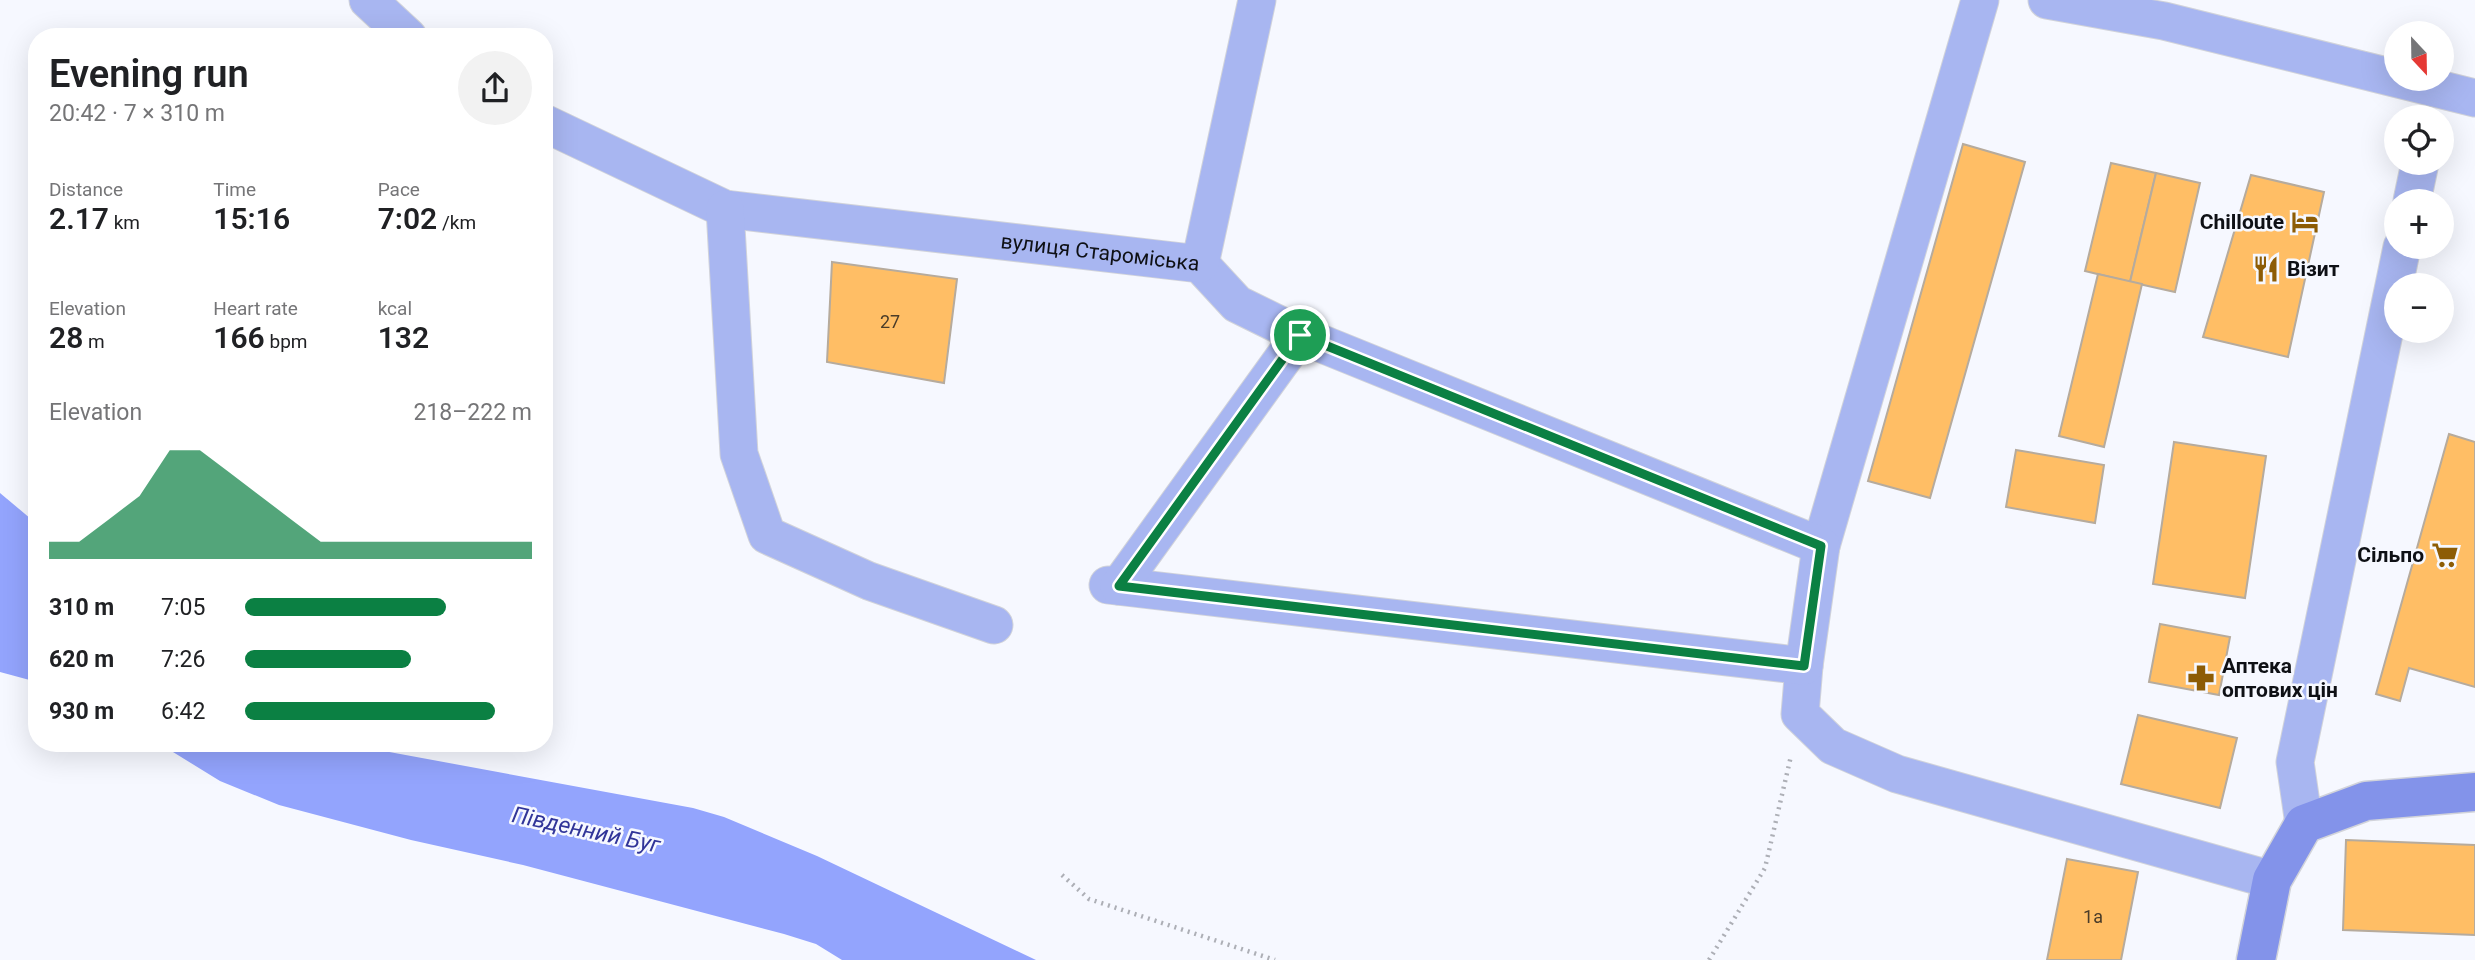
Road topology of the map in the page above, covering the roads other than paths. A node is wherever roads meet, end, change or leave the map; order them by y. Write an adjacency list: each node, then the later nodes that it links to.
1 (368, 0): 6 (street)
2 (1257, 0): 12 (street)
3 (1980, 0): 14 (street)
4 (2047, 0): 5 (street)
5 (2167, 10): 8 (street)
6 (398, 28)
7 (2475, 98): 8 (street)
8 (2432, 103)
9 (553, 127): 10 (street, вулиця Староміська)
10 (724, 209): 12 (street, вулиця Староміська); 15 (street)
11 (2400, 259): 18 (street)
12 (1200, 264): 13 (street, вулиця Староміська)
13 (1300, 335): 14 (street, вулиця Староміська); 16 (street)
14 (1821, 546): 16 (street)
15 (994, 625)
16 (1804, 666): 19 (street)
17 (2475, 792): 18 (main road)
18 (2304, 824): 19 (main road)
19 (2272, 880): 20 (main road)
20 (2256, 960)

